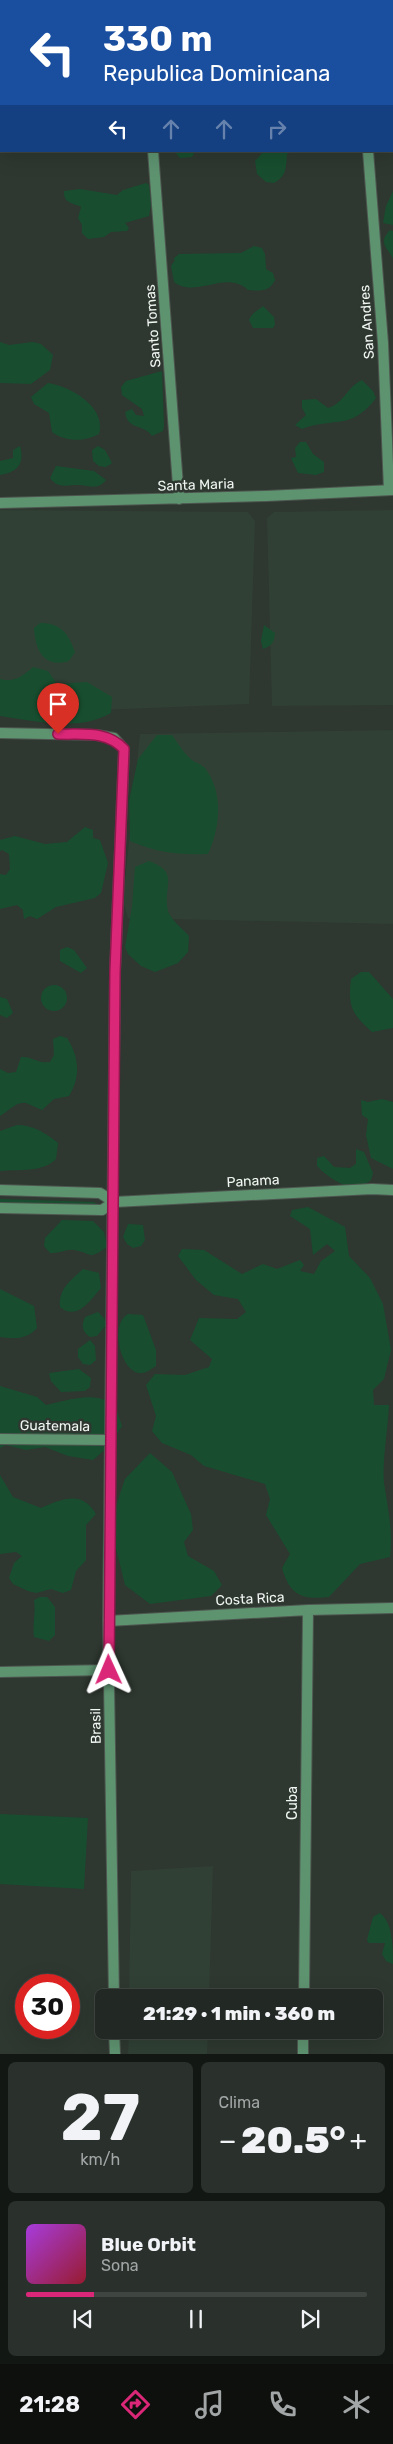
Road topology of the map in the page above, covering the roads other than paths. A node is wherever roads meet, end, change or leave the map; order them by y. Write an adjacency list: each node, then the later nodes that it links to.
1 (153, 152): 4 (street, Santo Tomas)
2 (368, 152): 3 (street, San Andres)
3 (391, 490): 4 (street, Santa Maria)
4 (179, 499): 5 (street, Santa Maria)
5 (0, 503)
6 (0, 733): 9 (street, Brasil)
7 (0, 1190): 9 (street, Panama)
8 (393, 1190): 9 (street, Panama)
9 (114, 1202): 10 (street, Panama); 12 (street, Brasil)
10 (0, 1208)
11 (0, 1439): 12 (street, Guatemala)
12 (110, 1440): 15 (street, Brasil)
13 (393, 1608): 14 (street, Costa Rica)
14 (308, 1610): 15 (street, Costa Rica); 19 (street, Cuba)
15 (108, 1621): 16 (street, Brasil)
16 (109, 1670): 17 (street); 18 (street, Brasil)
17 (0, 1672)
18 (114, 1989)
19 (304, 1989)
20 (114, 2039): 22 (street)
21 (303, 2039): 23 (street)
22 (115, 2054)
23 (303, 2054)

